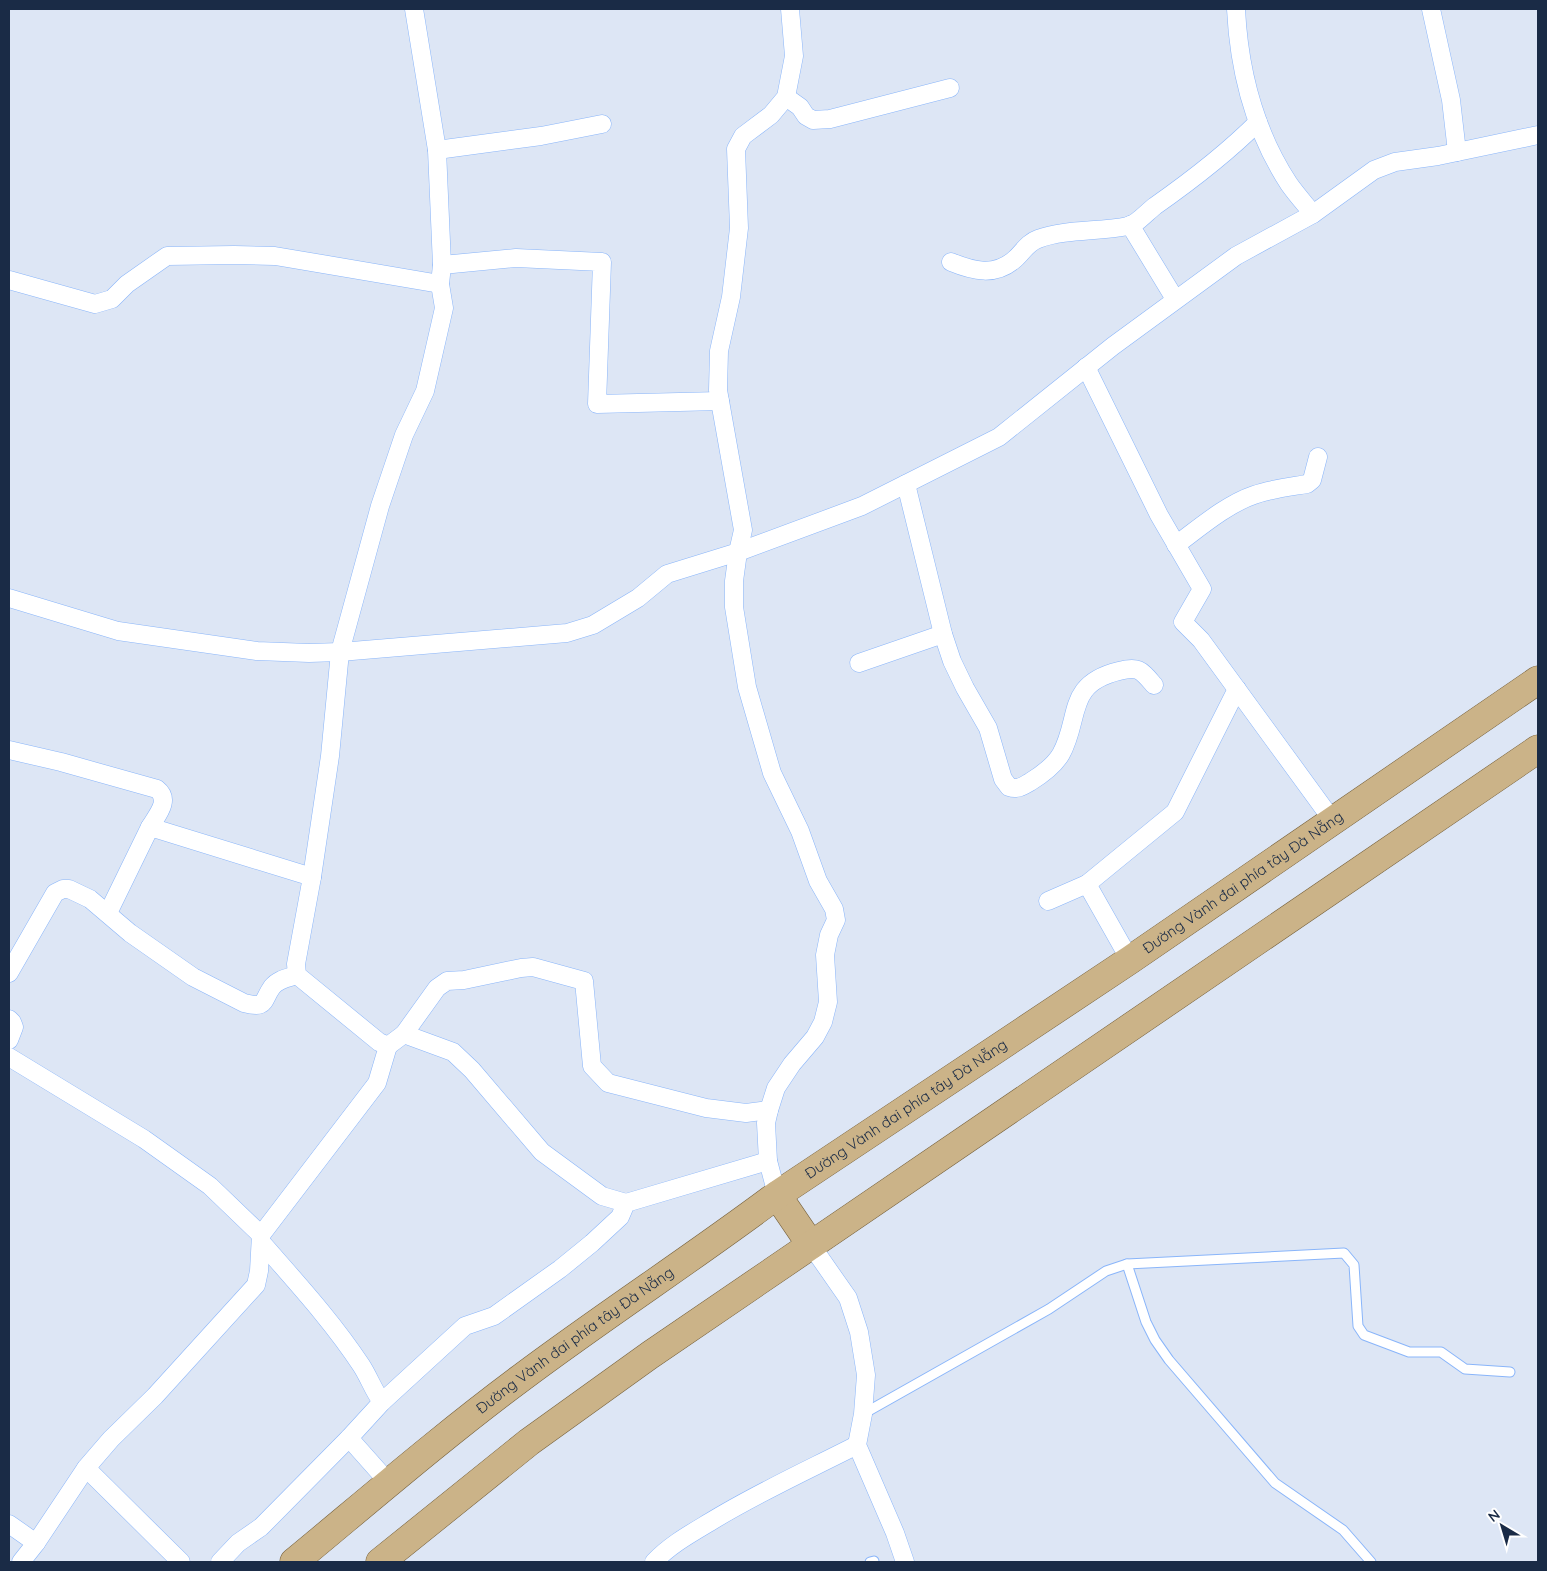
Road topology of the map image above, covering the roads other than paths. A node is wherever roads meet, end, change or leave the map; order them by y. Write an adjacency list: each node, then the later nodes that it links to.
1 (414, 9): 10 (street)
2 (790, 9): 6 (street)
3 (1236, 9): 7 (street)
4 (1432, 9): 11 (street)
5 (950, 88): 6 (street)
6 (786, 97): 20 (street)
7 (1258, 122): 12 (street); 13 (street)
8 (602, 124): 10 (street)
9 (1538, 135): 11 (street)
10 (437, 150): 15 (street)
11 (1457, 152): 12 (street)
12 (1313, 214): 18 (street)
13 (1130, 226): 14 (street); 18 (street)
14 (951, 262)
15 (442, 264): 17 (street); 20 (street)
16 (9, 280): 17 (street)
17 (440, 284): 27 (street)
18 (1175, 299): 19 (street)
19 (1086, 367): 22 (street); 23 (street)
20 (720, 401): 24 (street)
21 (1318, 457): 23 (street)
22 (906, 484): 24 (street); 26 (street)
23 (1176, 545): 31 (street)
24 (738, 552): 27 (street); 48 (street)
25 (9, 598): 27 (street)
26 (943, 634): 28 (street); 30 (street)
27 (340, 652): 36 (street)
28 (859, 663)
29 (1538, 680): 34 (main road, Đường Vành đai phía tây Đà Nẵng)
30 (1154, 685)
31 (1237, 689): 34 (street); 37 (street)
32 (1538, 749): 53 (main road)
33 (9, 750): 35 (street)
34 (1333, 821): 40 (main road, Đường Vành đai phía tây Đà Nẵng)
35 (150, 827): 36 (street); 39 (street)
36 (312, 877): 42 (street)
37 (1087, 884): 38 (street); 40 (street)
38 (1048, 901)
39 (108, 913): 41 (street); 42 (street)
40 (1130, 960): 50 (main road, Đường Vành đai phía tây Đà Nẵng)
41 (9, 973)
42 (297, 975): 46 (street)
43 (9, 1019): 45 (street)
44 (404, 1034): 46 (street); 48 (street); 51 (street)
45 (9, 1040)
46 (388, 1046): 52 (street)
47 (9, 1057): 52 (street)
48 (768, 1110): 49 (street)
49 (768, 1161): 50 (street); 51 (street)
50 (777, 1195): 53 (main road); 61 (main road, Đường Vành đai phía tây Đà Nẵng)
51 (626, 1203): 56 (street)
52 (262, 1239): 56 (street); 60 (street)
53 (811, 1245): 57 (street); 68 (main road)
54 (1127, 1264): 55 (lane); 57 (lane); 71 (lane)
55 (1510, 1372)
56 (382, 1402): 58 (street)
57 (863, 1414): 59 (street)
58 (349, 1438): 61 (street); 66 (street)
59 (857, 1445): 69 (street); 70 (street)
60 (86, 1468): 63 (street); 65 (street)
61 (389, 1483): 67 (main road, Đường Vành đai phía tây Đà Nẵng)
62 (9, 1524): 63 (street)
63 (36, 1543): 64 (street)
64 (21, 1562)
65 (181, 1562)
66 (220, 1562)
67 (294, 1562)
68 (380, 1562)
69 (654, 1562)
70 (905, 1562)
71 (1372, 1562)

